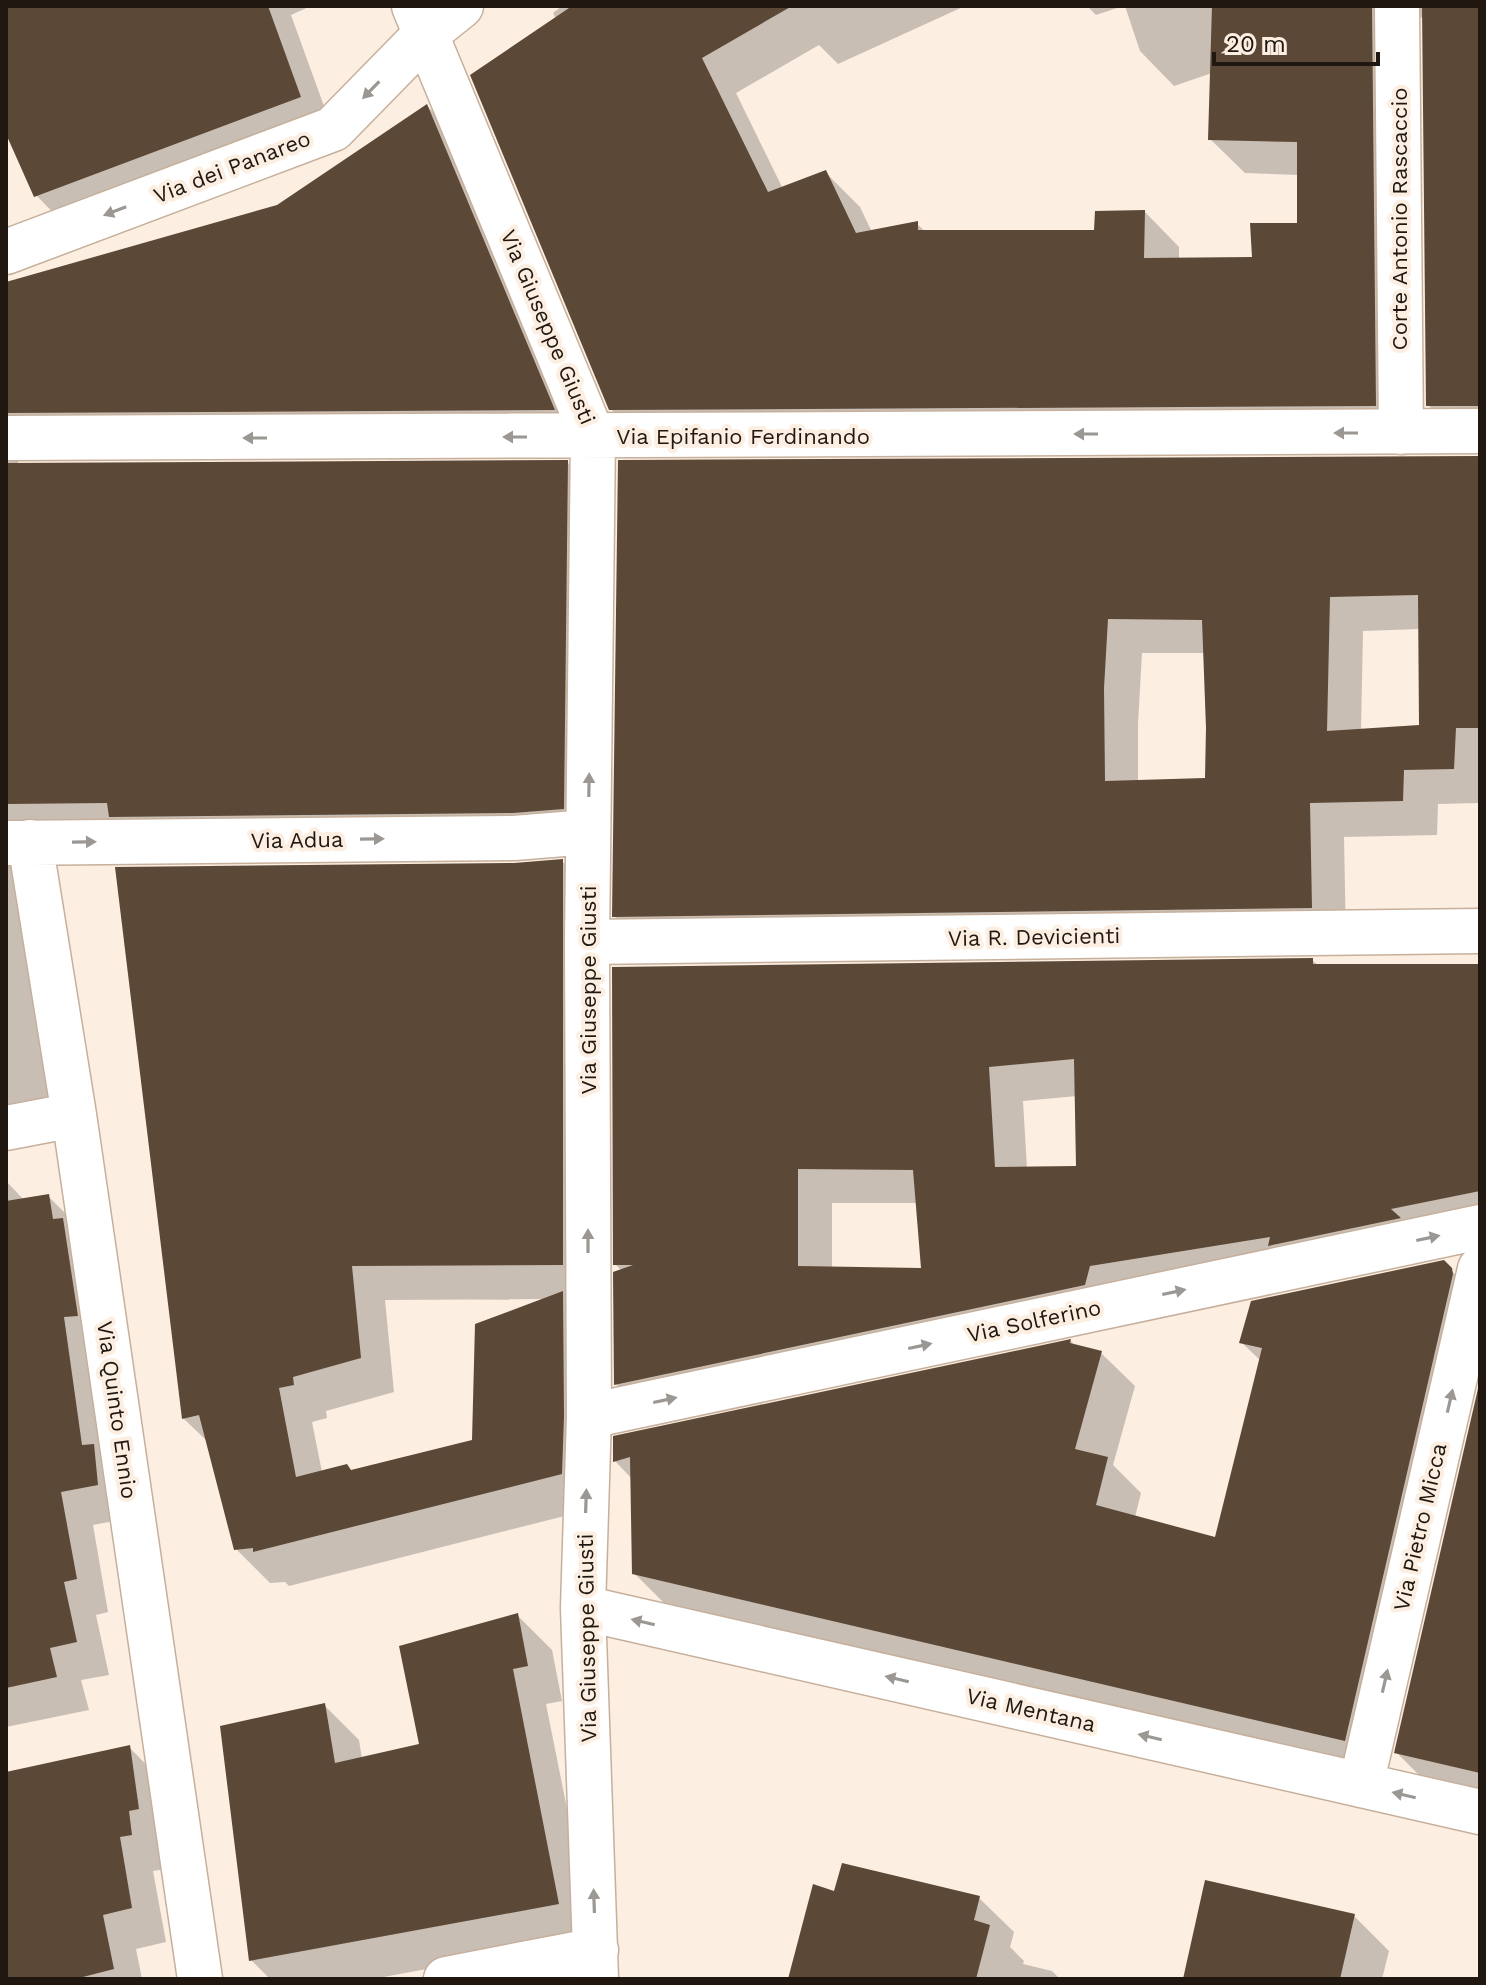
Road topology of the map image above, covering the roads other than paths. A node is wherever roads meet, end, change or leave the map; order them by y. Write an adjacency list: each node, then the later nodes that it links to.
1 (461, 6): 3 (street, Via dei Panareo)
2 (1397, 6): 6 (street, Corte Antonio Rascaccio)
3 (420, 20): 4 (street, Via dei Panareo, one-way to 4); 7 (street, Via Giuseppe Giusti)
4 (6, 252)
5 (1480, 431): 6 (street, Via Epifanio Ferdinando)
6 (1401, 432): 7 (street, Via Epifanio Ferdinando, one-way to 7)
7 (593, 437): 8 (street, Via Epifanio Ferdinando, one-way to 8); 9 (street, Via Giuseppe Giusti, one-way to 7)
8 (6, 438)
9 (588, 832): 10 (street, Via Adua, one-way to 9); 12 (street, Via Giuseppe Giusti)
10 (18, 842): 13 (street, Via Quinto Ennio)
11 (1480, 931): 12 (street, Via R. Devicienti)
12 (587, 942): 17 (street, Via Giuseppe Giusti, one-way to 12)
13 (74, 1115): 14 (street); 22 (street, Via Quinto Ennio)
14 (6, 1128)
15 (1480, 1227): 17 (street, Via Solferino, one-way to 15)
16 (1480, 1269): 19 (street, Via Pietro Micca, one-way to 16)
17 (589, 1416): 18 (street, Via Giuseppe Giusti, one-way to 17)
18 (583, 1608): 19 (street, Via Mentana, one-way to 18); 21 (street, Via Giuseppe Giusti, one-way to 18)
19 (1361, 1785): 20 (street, Via Mentana, one-way to 19)
20 (1480, 1812)
21 (596, 1965): 23 (street)
22 (200, 1979)
23 (446, 1979)

